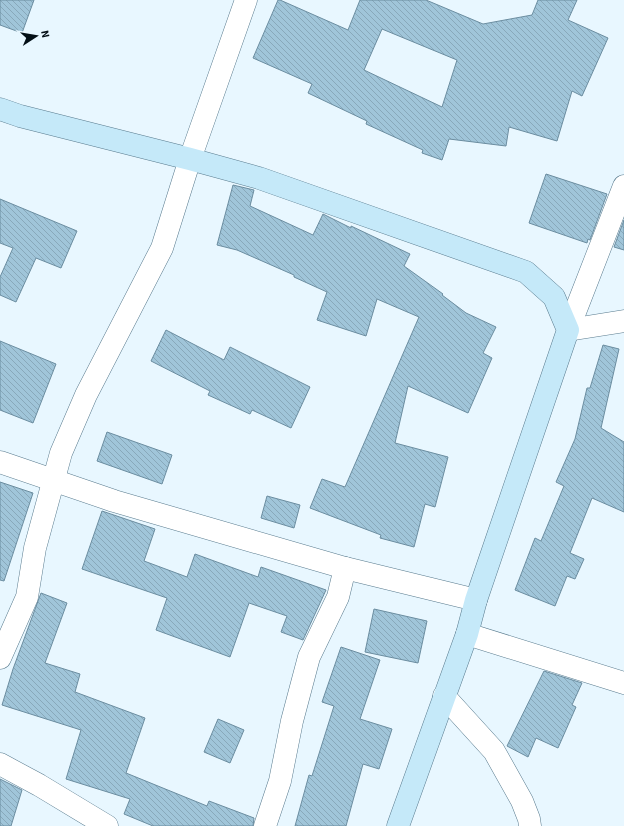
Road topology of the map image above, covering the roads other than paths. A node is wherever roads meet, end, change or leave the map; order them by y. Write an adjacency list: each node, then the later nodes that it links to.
1 (246, 0): 3 (street)
2 (0, 109): 3 (street)
3 (190, 159): 6 (street); 8 (street)
4 (624, 186): 6 (street)
5 (624, 321): 6 (street)
6 (568, 330): 10 (street)
7 (0, 462): 8 (street)
8 (54, 481): 9 (street); 12 (street)
9 (345, 568): 10 (street); 17 (street)
10 (476, 600): 11 (street)
11 (467, 634): 13 (street); 14 (street)
12 (0, 658)
13 (624, 683)
14 (444, 696): 18 (street); 19 (street)
15 (0, 764): 16 (street)
16 (107, 826)
17 (265, 826)
18 (398, 826)
19 (530, 826)

